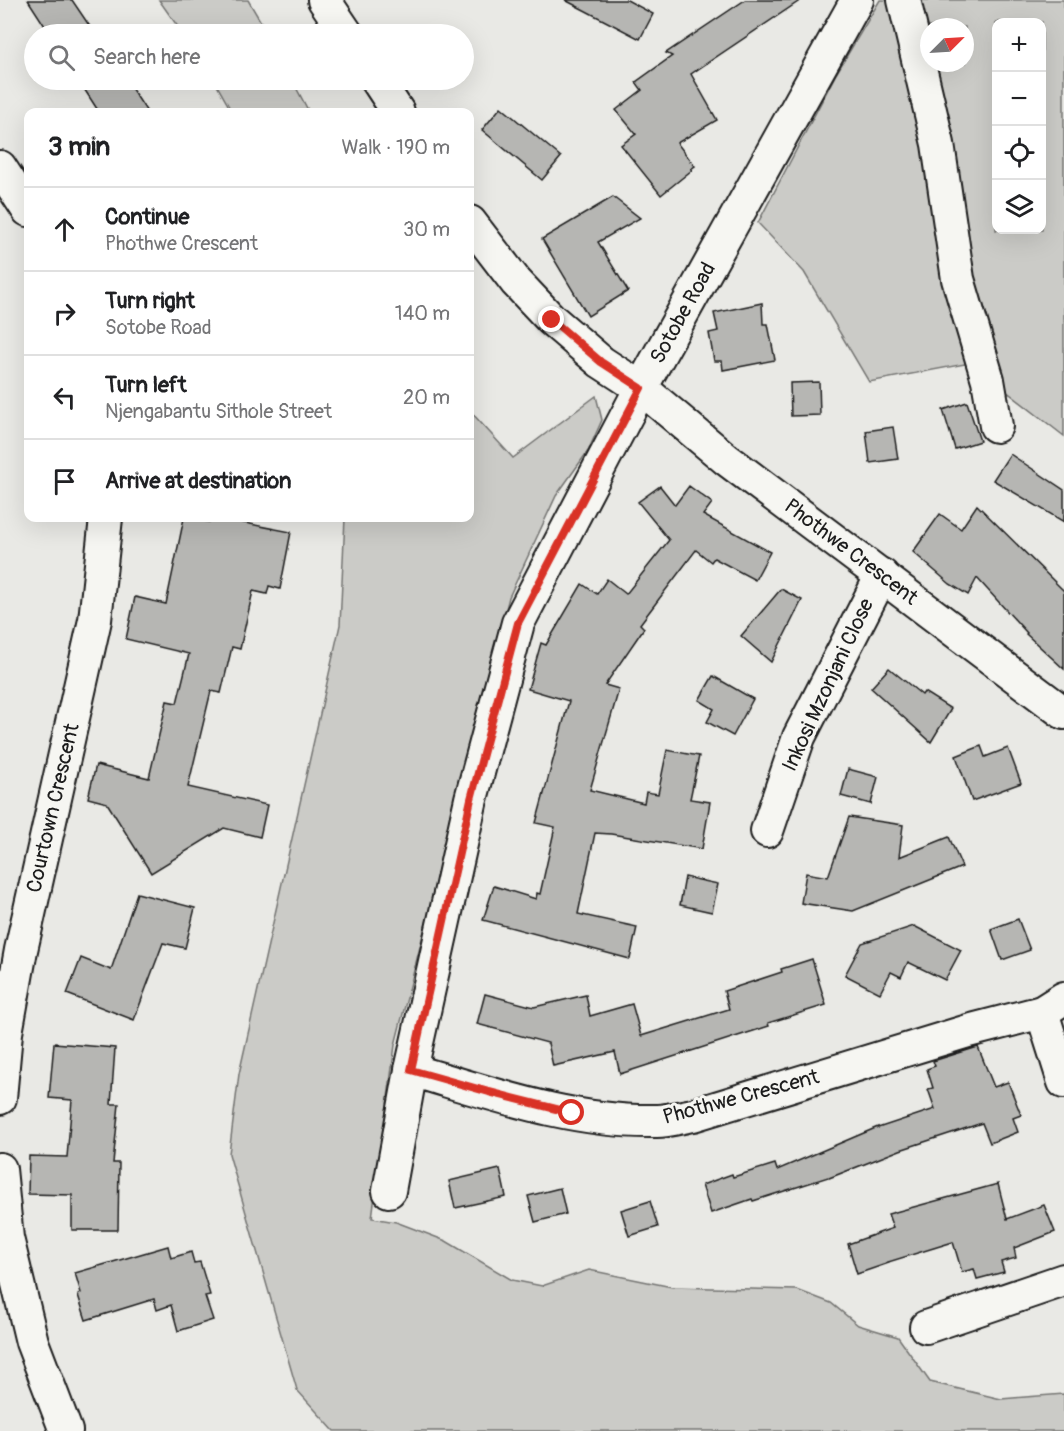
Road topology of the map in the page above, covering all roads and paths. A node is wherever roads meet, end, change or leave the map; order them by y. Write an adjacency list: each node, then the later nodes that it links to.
1 (324, 0): 4 (street)
2 (857, 0): 10 (street, Sotobe Road)
3 (904, 0): 11 (street)
4 (340, 24)
5 (384, 90): 6 (street)
6 (395, 108)
7 (0, 167): 8 (street)
8 (24, 204)
9 (474, 227): 10 (street, Phothwe Crescent)
10 (641, 388): 13 (street, Phothwe Crescent); 17 (street, Sotobe Road)
11 (996, 426)
12 (106, 522): 19 (street, Courtown Crescent)
13 (882, 575): 14 (street, Phothwe Crescent); 15 (street, Inkosi Mzonjani Close)
14 (1064, 713)
15 (767, 831)
16 (1053, 1005): 17 (street, Phothwe Crescent); 18 (street)
17 (411, 1070): 21 (street, Sotobe Road)
18 (1064, 1082)
19 (0, 1098)
20 (0, 1168): 24 (street)
21 (389, 1191)
22 (1064, 1280): 23 (street)
23 (926, 1327)
24 (66, 1431)

